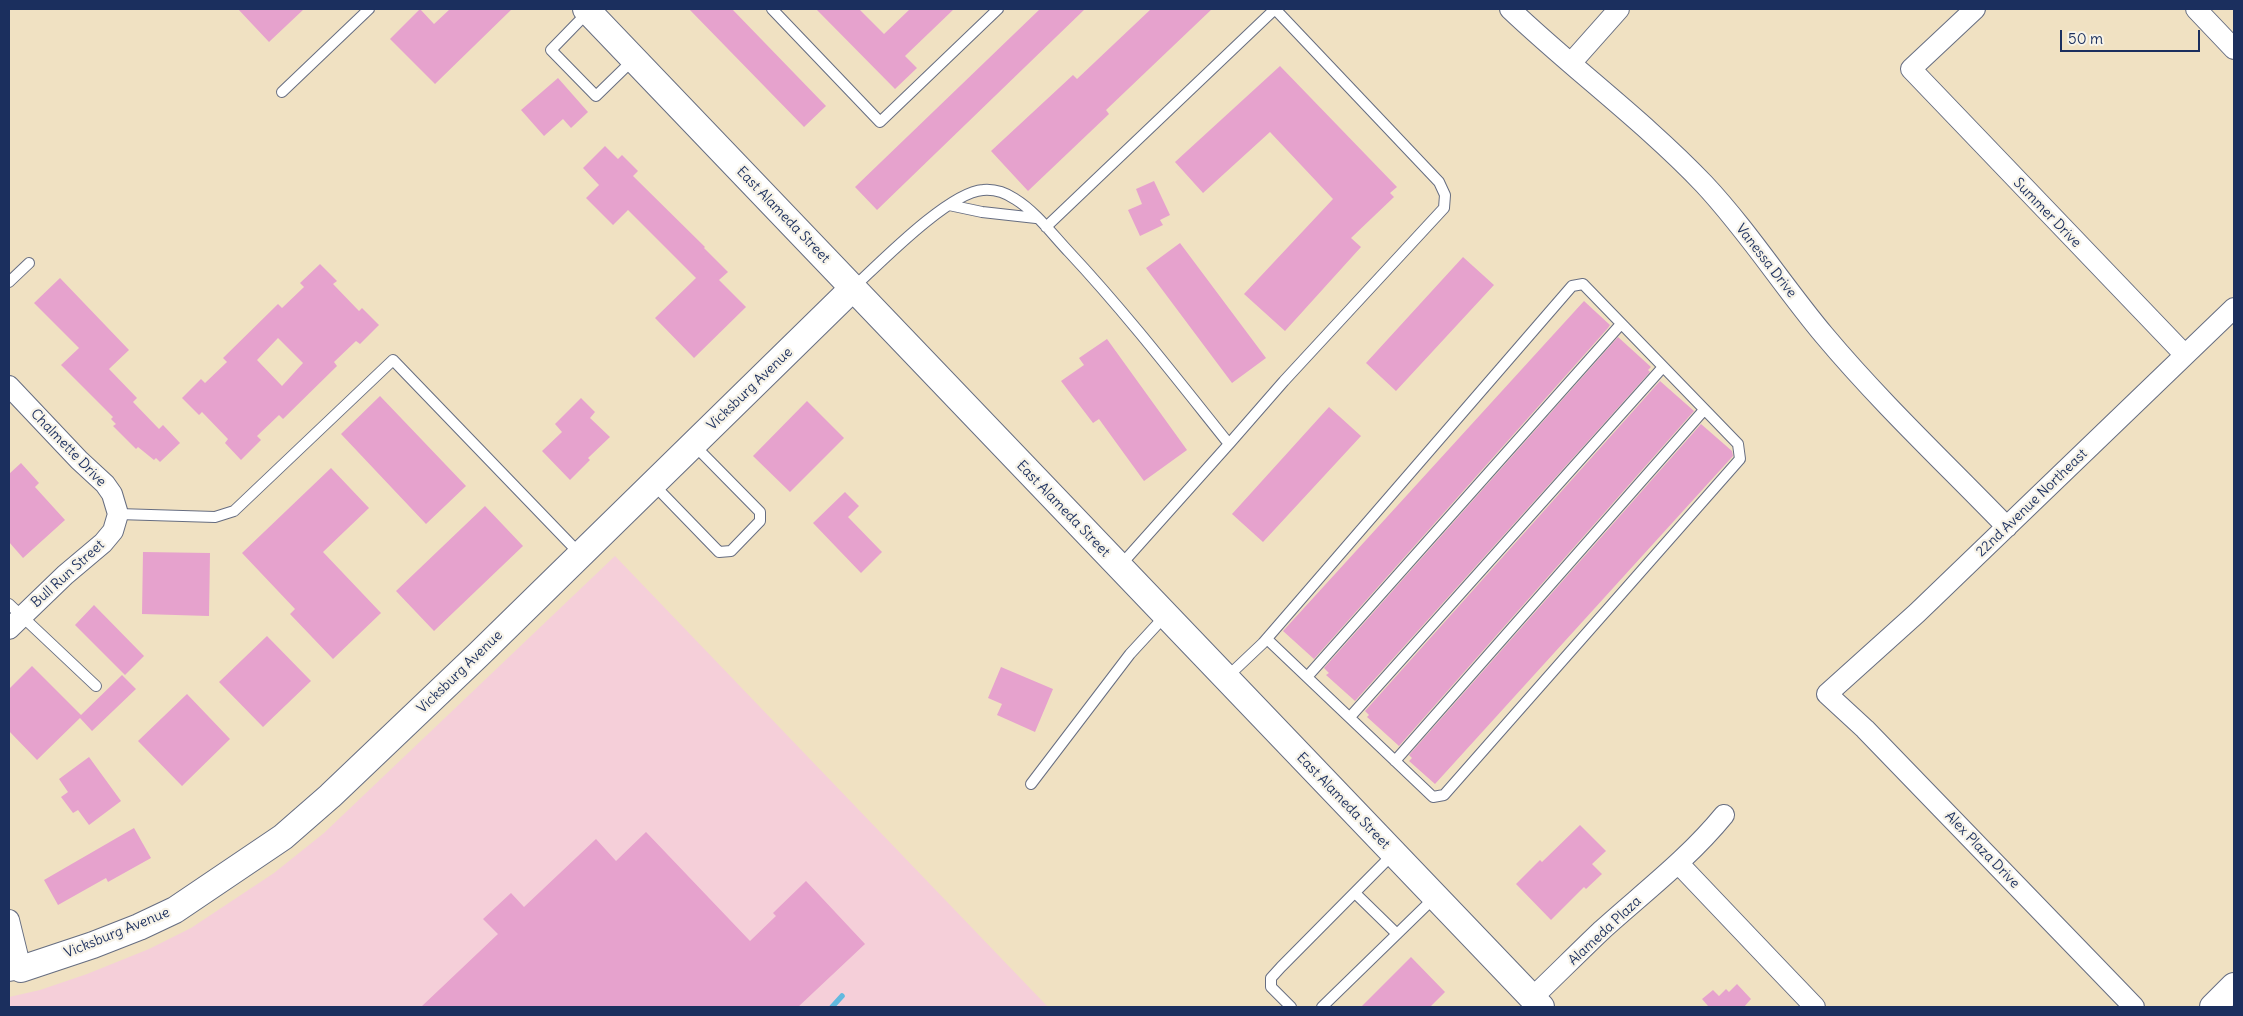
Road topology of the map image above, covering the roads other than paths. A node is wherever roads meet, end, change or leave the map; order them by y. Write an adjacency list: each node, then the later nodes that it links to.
1 (369, 9): 12 (lane)
2 (772, 9): 3 (lane)
3 (998, 9)
4 (1510, 9): 11 (street, Vanessa Drive)
5 (1619, 9): 11 (street)
6 (1974, 9): 21 (street, Summer Drive)
7 (2196, 9): 9 (street)
8 (587, 10): 10 (street, East Alameda Street); 10 (lane)
9 (2234, 49)
10 (634, 59): 18 (street, East Alameda Street)
11 (1571, 63): 29 (street, Vanessa Drive)
12 (282, 92)
13 (949, 205): 14 (lane); 14 (lane); 18 (lane)
14 (1038, 218): 15 (lane)
15 (1046, 227): 26 (lane); 26 (lane)
16 (29, 264): 17 (lane)
17 (9, 282)
18 (853, 288): 25 (street, Vicksburg Avenue); 31 (street, East Alameda Street)
19 (2234, 308): 21 (street, 22nd Avenue Northeast)
20 (1621, 324): 22 (lane); 34 (lane); 35 (lane)
21 (2185, 356): 29 (street, 22nd Avenue Northeast)
22 (1663, 367): 24 (lane); 39 (lane)
23 (9, 386): 28 (street, Chalmette Drive)
24 (1704, 410): 40 (lane); 40 (lane)
25 (694, 444): 27 (street, Vicksburg Avenue); 27 (lane)
26 (1229, 444): 31 (lane)
27 (653, 484): 30 (street, Vicksburg Avenue)
28 (118, 514): 30 (lane); 32 (street, Bull Run Street)
29 (2007, 527): 38 (street, 22nd Avenue Northeast)
30 (581, 555): 49 (street, Vicksburg Avenue)
31 (1119, 567): 33 (street, East Alameda Street)
32 (13, 616): 37 (lane)
33 (1165, 616): 36 (street, East Alameda Street); 41 (lane)
34 (1267, 639): 35 (lane); 36 (lane)
35 (1308, 677): 39 (lane)
36 (1225, 678): 43 (street, East Alameda Street)
37 (96, 686)
38 (1827, 694): 55 (street, Alex Plaza Drive)
39 (1350, 717): 40 (lane)
40 (1395, 761)
41 (1030, 784)
42 (1724, 815): 44 (street, Alameda Plaza)
43 (1393, 854): 45 (lane); 46 (street, East Alameda Street)
44 (1679, 864): 51 (street, Alameda Plaza); 54 (street)
45 (1354, 893): 48 (lane); 52 (lane)
46 (1435, 897): 48 (lane); 51 (street, East Alameda Street)
47 (9, 920): 49 (street)
48 (1397, 934): 53 (lane)
49 (15, 970)
50 (2234, 986): 56 (street)
51 (1532, 1004)
52 (1291, 1007)
53 (1322, 1007)
54 (1815, 1007)
55 (2134, 1007)
56 (2212, 1007)

